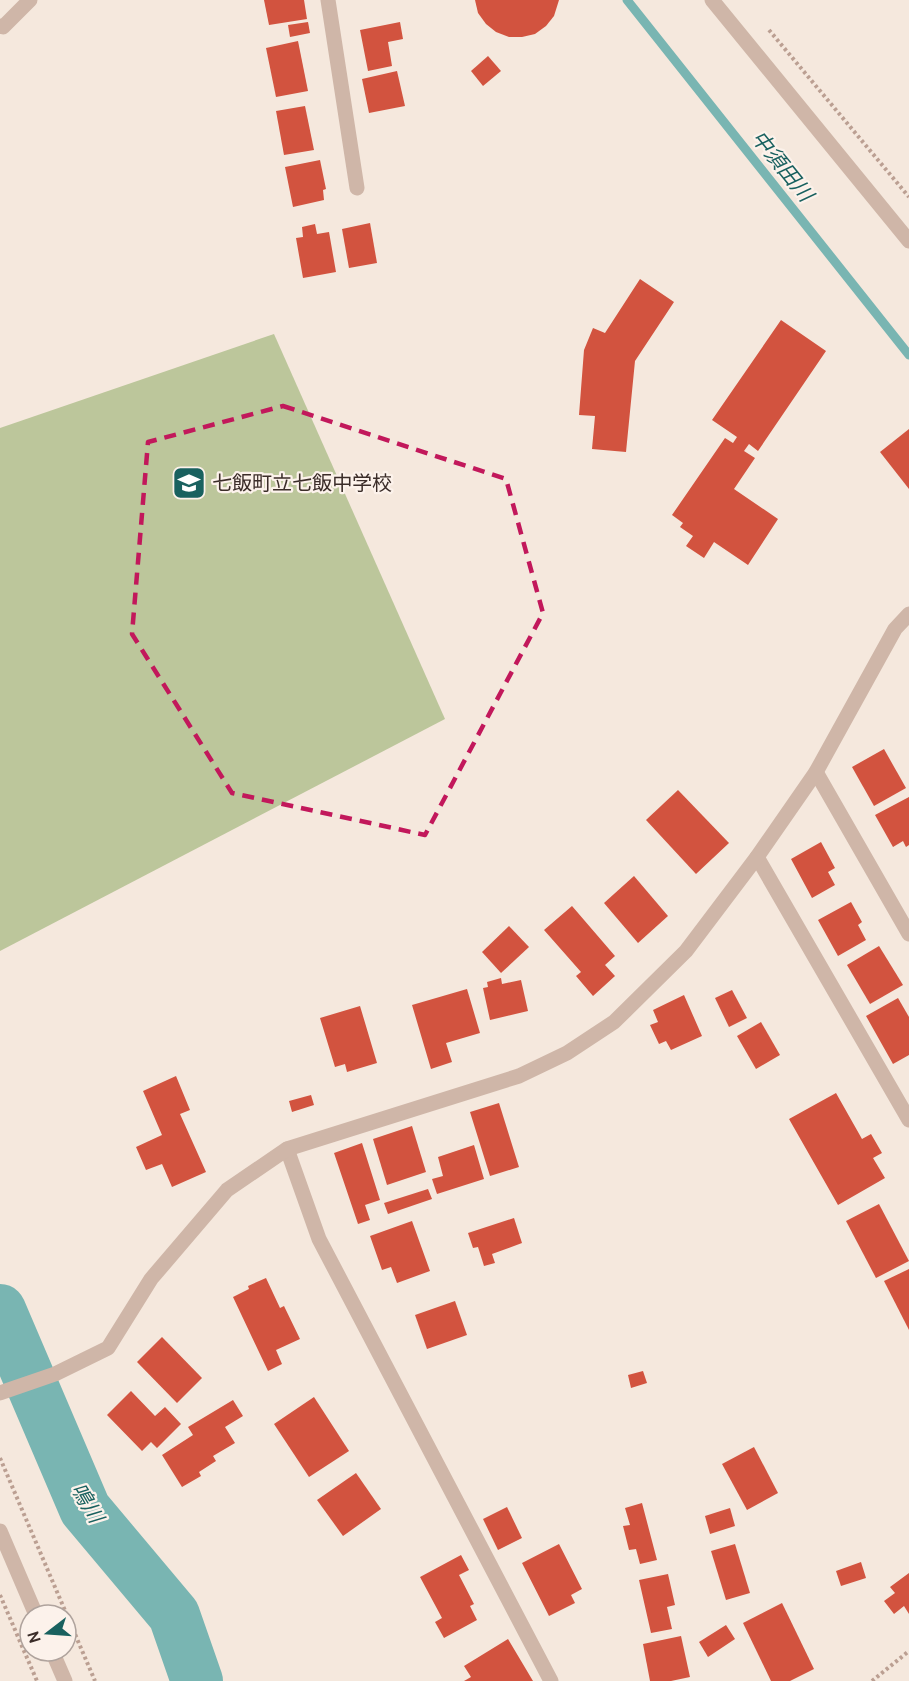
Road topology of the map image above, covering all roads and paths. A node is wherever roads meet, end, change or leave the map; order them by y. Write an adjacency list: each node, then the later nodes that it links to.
1 (30, 0): 4 (street)
2 (328, 0): 6 (street)
3 (712, 0): 8 (street)
4 (0, 26)
5 (766, 27): 7 (path)
6 (357, 188)
7 (909, 197)
8 (909, 242)
9 (909, 614): 10 (street)
10 (816, 772): 11 (street); 12 (street)
11 (757, 857): 13 (street); 14 (street)
12 (909, 934)
13 (909, 1120)
14 (287, 1149): 15 (street); 25 (street)
15 (0, 1394)
16 (0, 1458): 24 (path)
17 (0, 1531): 19 (street)
18 (0, 1595): 22 (path)
19 (31, 1603)
20 (909, 1651): 26 (path)
21 (57, 1663): 23 (street)
22 (37, 1681)
23 (65, 1681)
24 (95, 1681)
25 (551, 1681)
26 (872, 1681)

